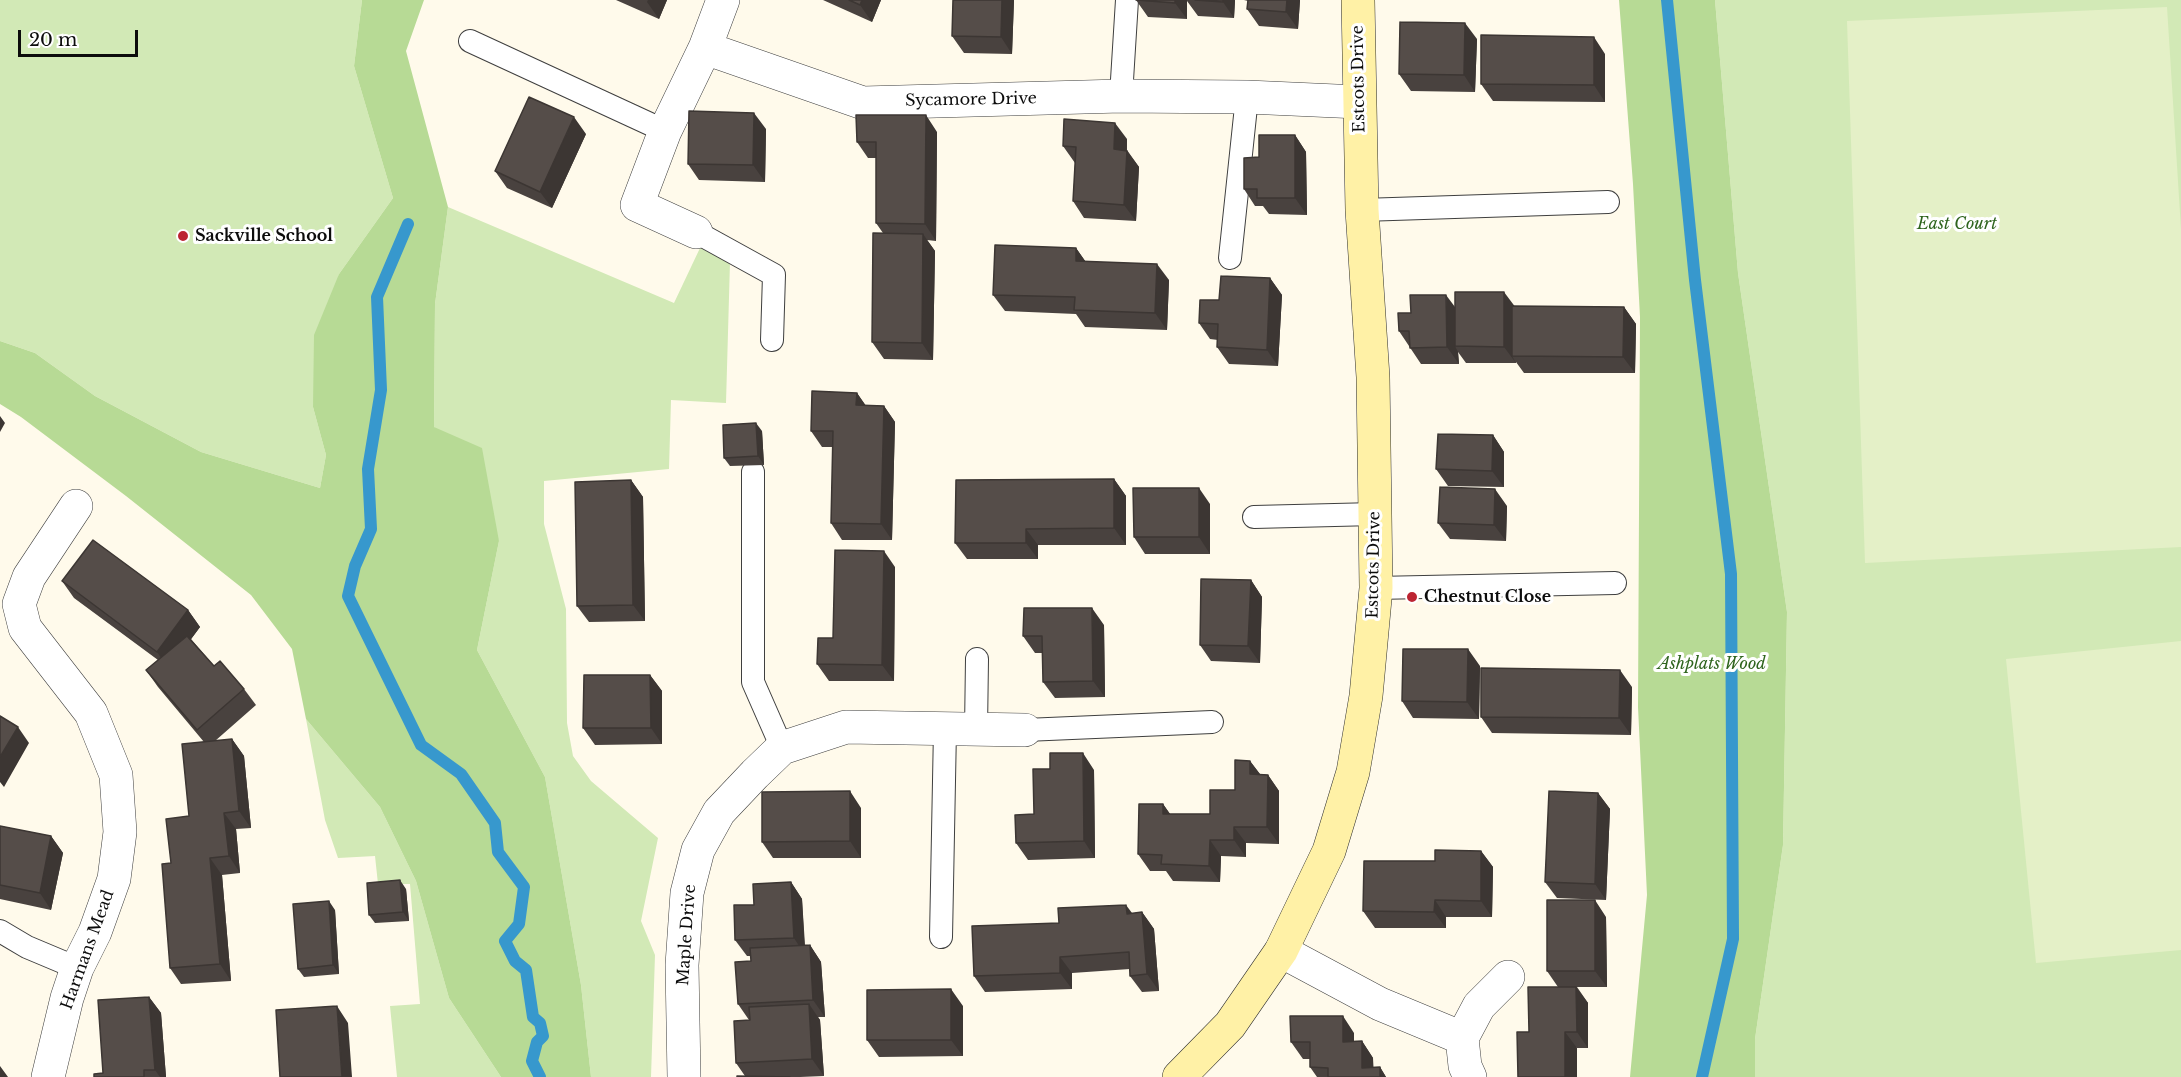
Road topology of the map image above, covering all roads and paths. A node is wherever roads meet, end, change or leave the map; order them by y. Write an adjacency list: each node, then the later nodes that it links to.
1 (723, 0): 5 (street)
2 (1127, 0): 6 (lane)
3 (1358, 0): 8 (street, Estcots Drive)
4 (470, 41): 9 (lane)
5 (705, 48): 6 (street, Sycamore Drive); 9 (street)
6 (1121, 96): 7 (street, Sycamore Drive)
7 (1247, 97): 8 (street, Sycamore Drive); 13 (lane)
8 (1359, 102): 11 (street, Estcots Drive)
9 (665, 131): 12 (street)
10 (1608, 202): 11 (lane)
11 (1362, 210): 17 (street, Estcots Drive)
12 (696, 232): 14 (lane)
13 (1230, 258)
14 (772, 340)
15 (753, 472): 25 (lane)
16 (76, 506): 29 (street, Harmans Mead)
17 (1375, 514): 18 (lane); 20 (street, Estcots Drive)
18 (1254, 517)
19 (1615, 583): 20 (lane)
20 (1376, 588): 28 (street, Estcots Drive)
21 (977, 659): 23 (lane)
22 (1212, 722): 24 (lane)
23 (961, 729): 24 (street, Maple Drive); 25 (street, Maple Drive); 27 (lane)
24 (1025, 730)
25 (782, 748): 33 (street, Maple Drive)
26 (0, 931): 29 (lane)
27 (941, 937)
28 (1281, 951): 31 (street); 34 (street, Estcots Drive)
29 (77, 968): 32 (street, Harmans Mead)
30 (1508, 977): 31 (street)
31 (1462, 1038): 35 (street)
32 (48, 1077)
33 (684, 1077)
34 (1179, 1077)
35 (1470, 1077)

